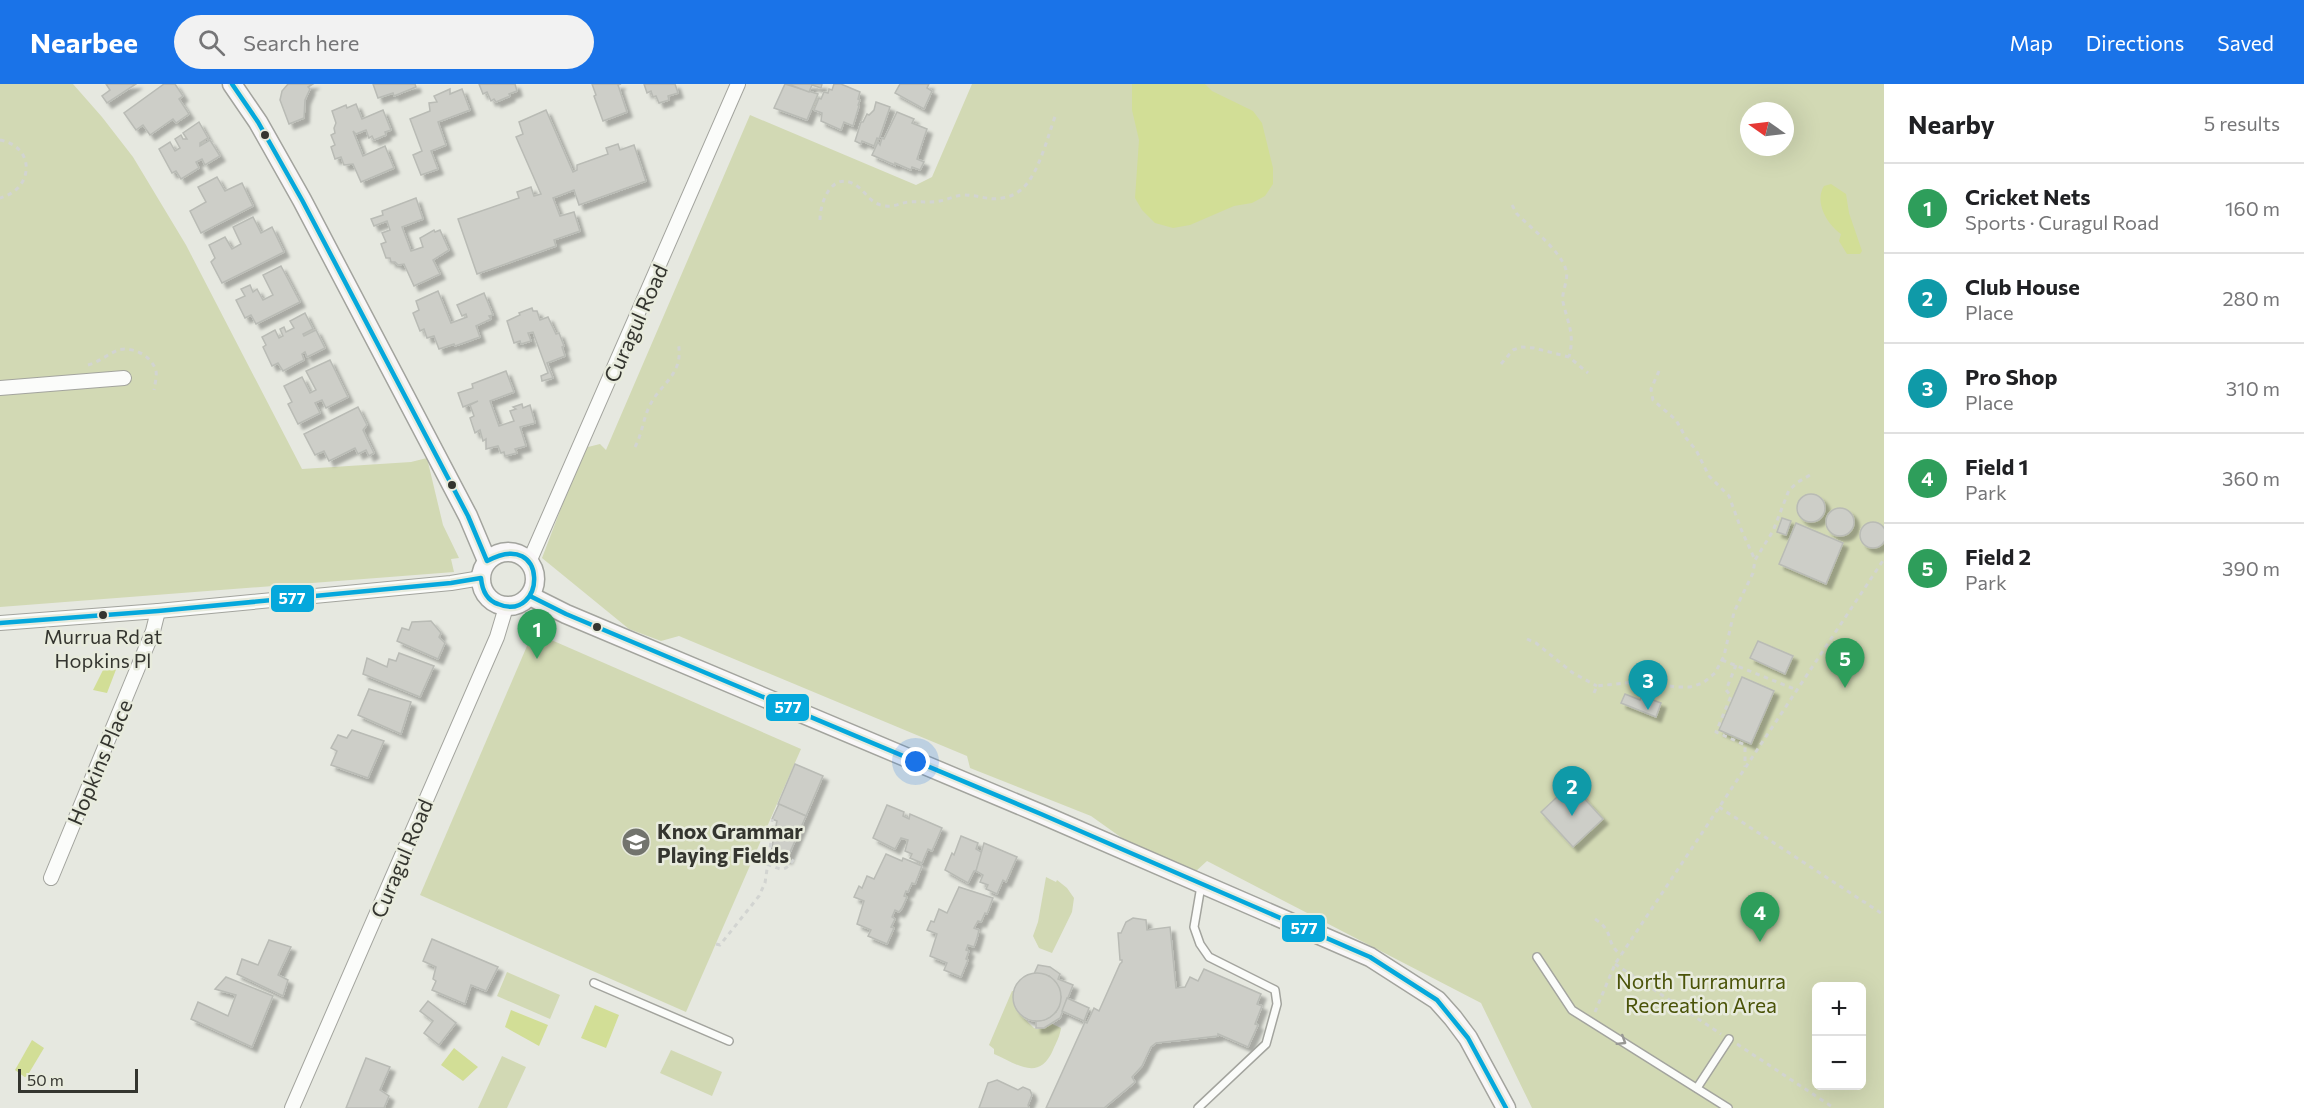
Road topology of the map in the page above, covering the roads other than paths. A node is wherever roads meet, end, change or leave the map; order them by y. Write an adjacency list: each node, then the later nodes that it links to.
1 (232, 84): 6 (main road)
2 (738, 84): 5 (street, Curagul Road)
3 (124, 378): 4 (street)
4 (0, 388)
5 (529, 562): 6 (main road); 7 (main road)
6 (484, 570): 8 (main road); 9 (street)
7 (530, 596): 8 (main road); 12 (main road)
8 (506, 607): 18 (street, Curagul Road)
9 (158, 611): 10 (street); 11 (street, Hopkins Place)
10 (0, 623)
11 (51, 878)
12 (1201, 884): 19 (lane); 20 (main road)
13 (1537, 957): 17 (lane, one-way to 17)
14 (594, 983): 16 (lane)
15 (1729, 1039): 17 (lane)
16 (729, 1041)
17 (1697, 1088): 21 (lane)
18 (292, 1108)
19 (1198, 1108)
20 (1506, 1108)
21 (1728, 1108)

